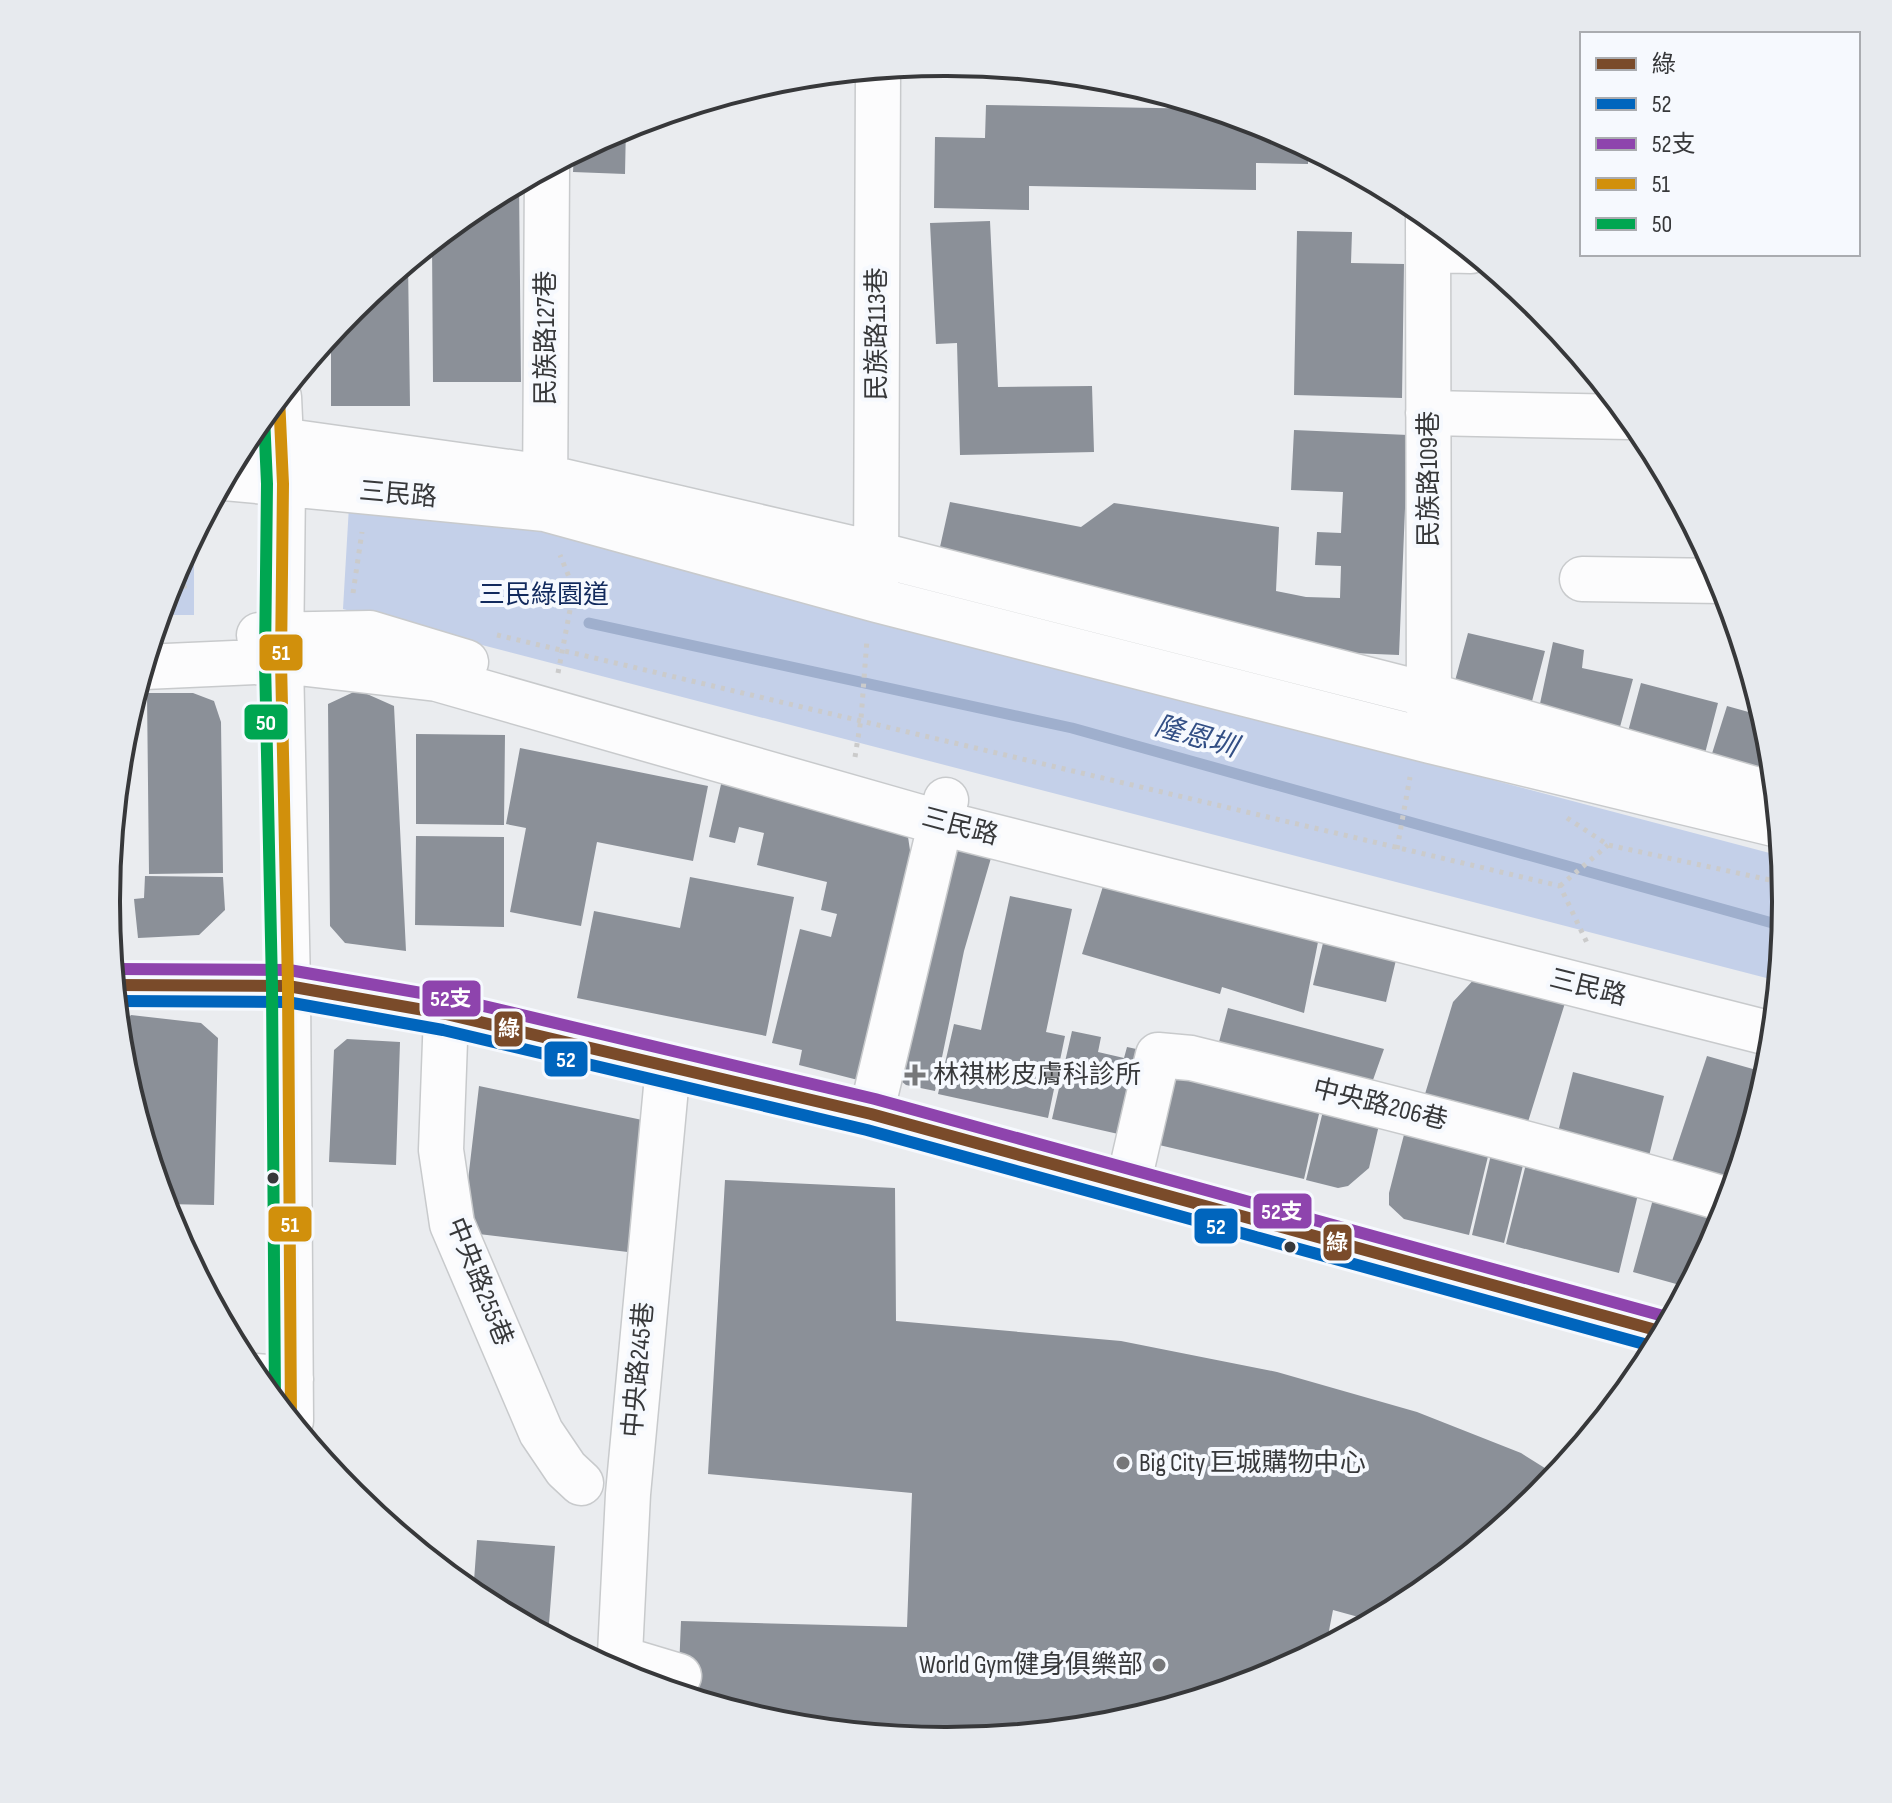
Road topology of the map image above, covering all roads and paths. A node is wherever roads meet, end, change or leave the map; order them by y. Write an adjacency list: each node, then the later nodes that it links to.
1 (878, 79): 12 (street, 民族路113巷)
2 (547, 179): 10 (street, 民族路127巷)
3 (1428, 233): 4 (street, 民族路109巷)
4 (1428, 413): 5 (street); 23 (street, 民族路109巷)
5 (1613, 417)
6 (271, 427): 10 (street, 三民路)
7 (269, 430): 9 (street)
8 (237, 479): 9 (street, 三民路)
9 (283, 484): 10 (street, 三民路); 19 (street)
10 (545, 493): 12 (street, 三民路); 15 (street, 三民路); 22 (path)
11 (364, 519): 16 (path)
12 (876, 554): 15 (street, 民族路113巷); 23 (street, 三民路)
13 (1582, 579): 14 (street)
14 (1707, 581)
15 (877, 600): 25 (street, 三民路)
16 (352, 602)
17 (486, 633): 22 (path)
18 (163, 640): 19 (street, 三民路)
19 (282, 648): 21 (street, 三民路); 22 (street, 三民路); 29 (street, 三民路); 39 (street)
20 (865, 664): 24 (path)
21 (156, 665)
22 (559, 670): 24 (path); 26 (street, 三民路)
23 (1429, 695): 25 (street, 民族路109巷); 28 (street, 三民路)
24 (861, 719): 26 (path); 33 (path)
25 (1430, 741): 31 (street, 三民路)
26 (852, 777): 29 (street, 三民路)
27 (1409, 779): 33 (path)
28 (1764, 792)
29 (944, 812): 36 (street, 三民路); 44 (street)
30 (1561, 814): 32 (path)
31 (1767, 822)
32 (1608, 845): 34 (path); 35 (path)
33 (1397, 849): 35 (path)
34 (1771, 880)
35 (1560, 886): 37 (path)
36 (1448, 941): 37 (street, 三民路); 42 (street, 三民路)
37 (1599, 968): 40 (street, 三民路)
38 (125, 985): 39 (street)
39 (288, 986): 41 (street); 48 (street)
40 (1764, 1008)
41 (446, 1014): 43 (street); 49 (street, 中央路255巷)
42 (1761, 1031)
43 (668, 1066): 44 (street); 50 (street, 中央路245巷)
44 (871, 1114): 45 (street)
45 (1128, 1185): 46 (street, 中央路206巷); 47 (street)
46 (1717, 1197)
47 (1652, 1329)
48 (279, 1387)
49 (581, 1483)
50 (619, 1659)
51 (649, 1671): 52 (street)
52 (679, 1676)

